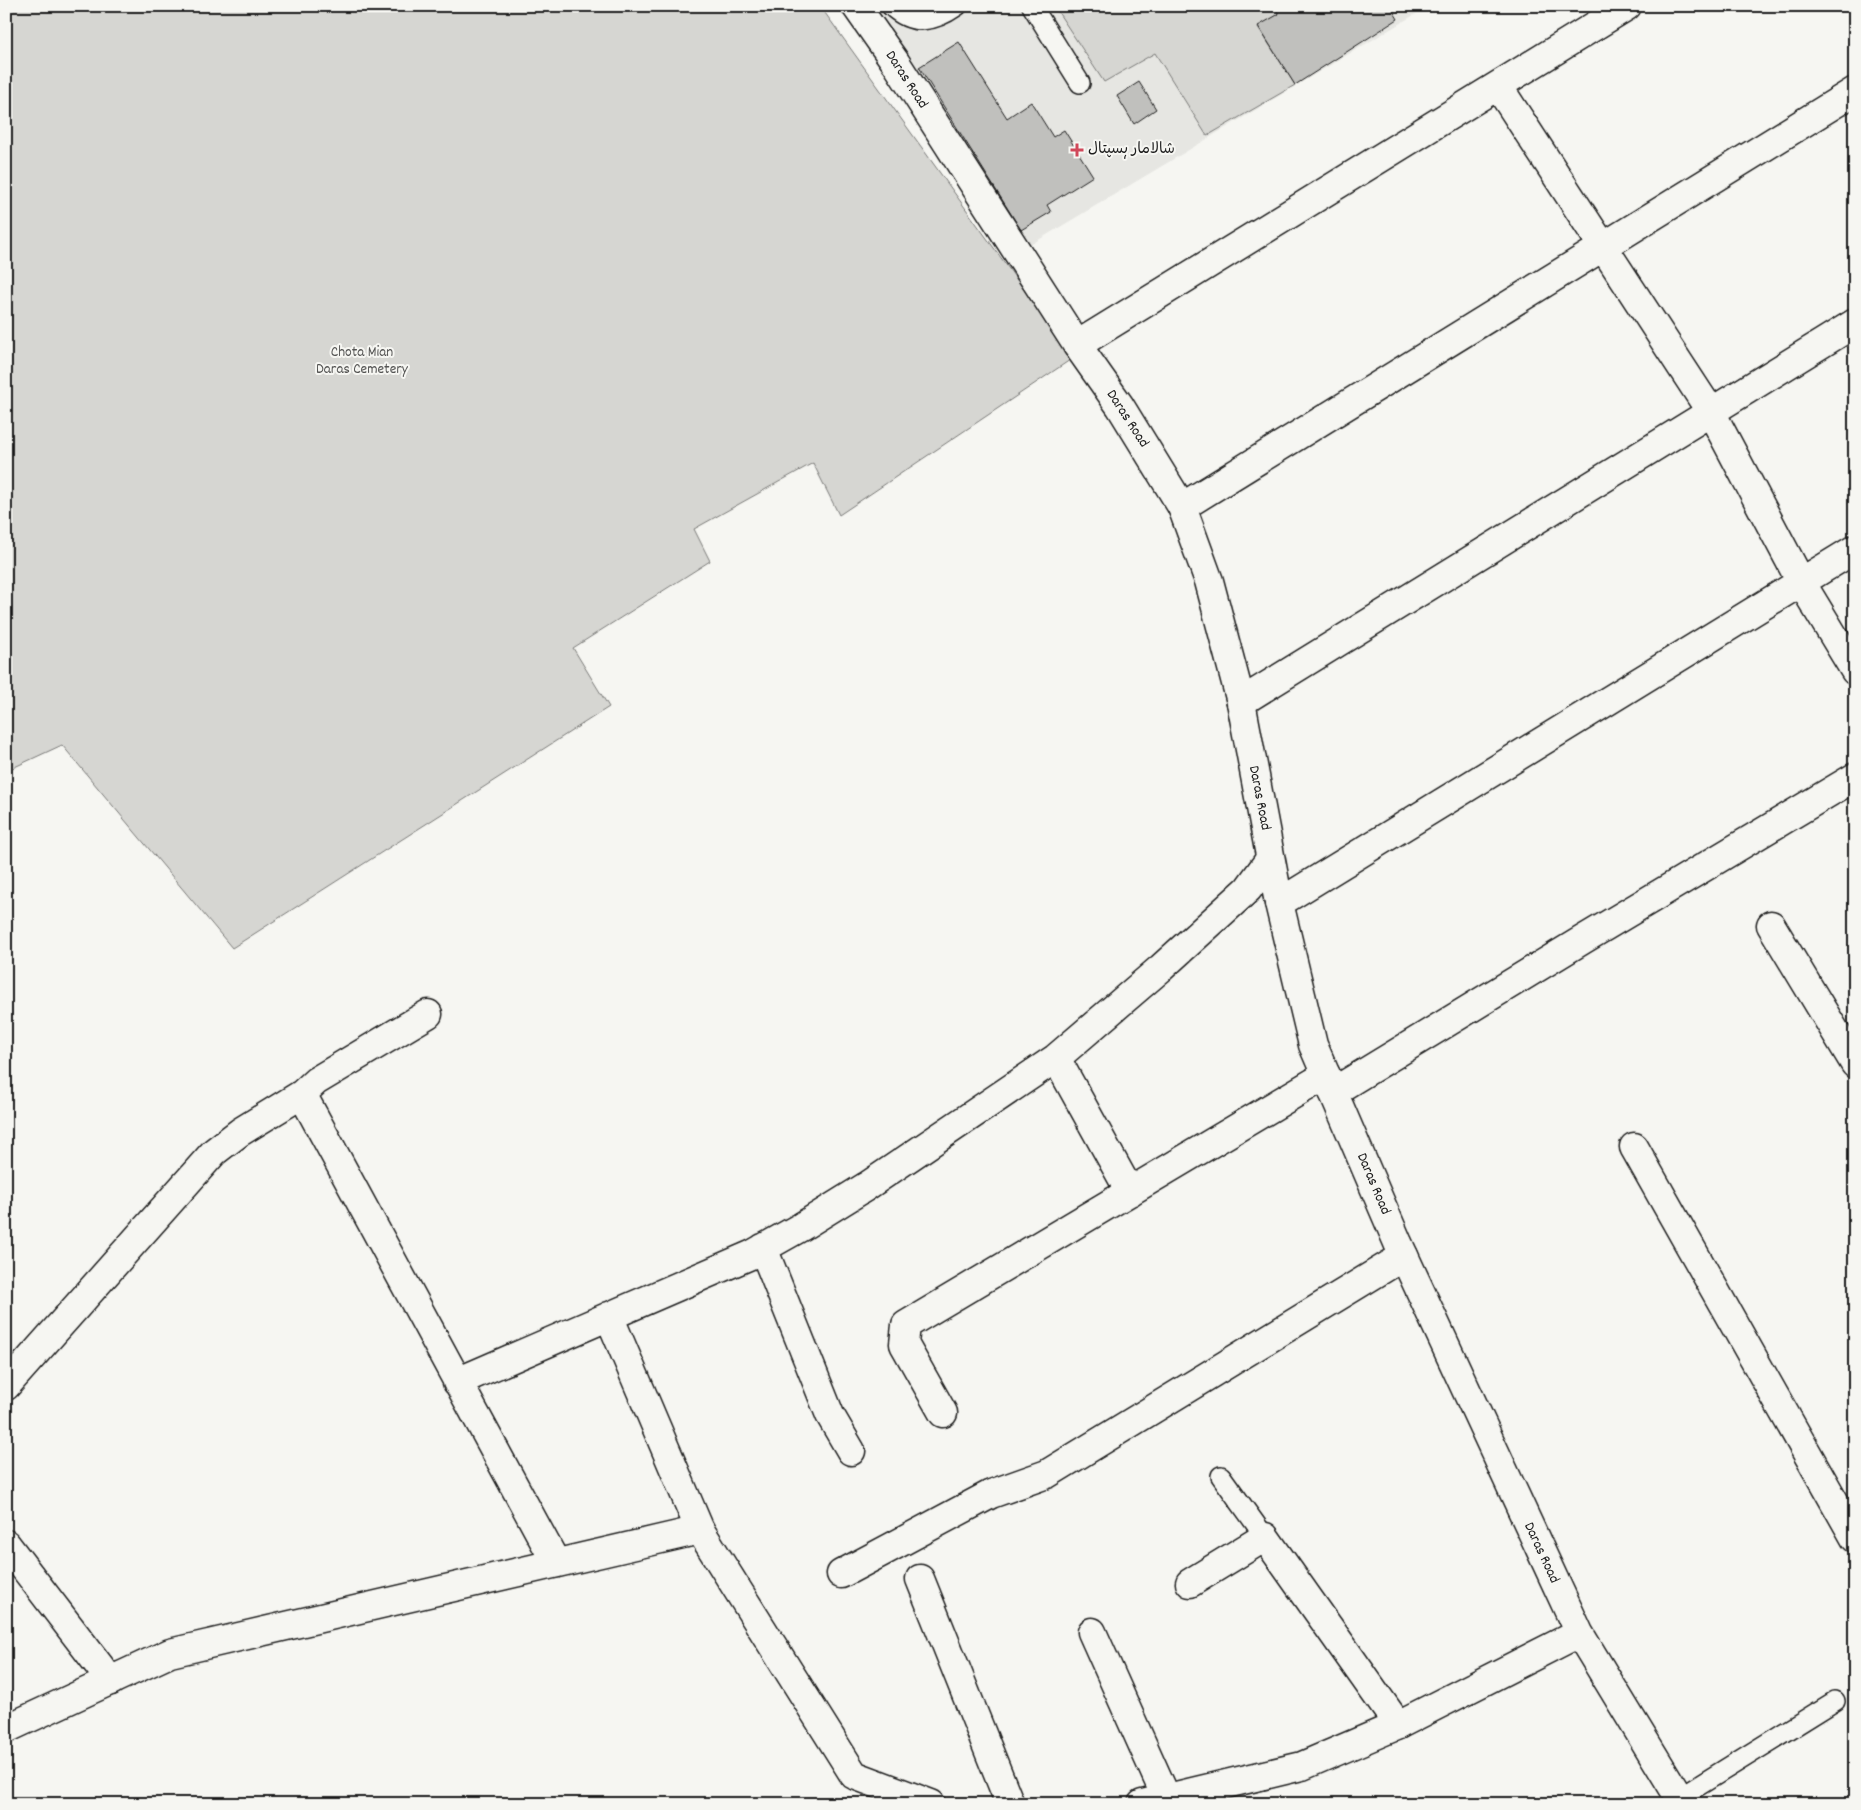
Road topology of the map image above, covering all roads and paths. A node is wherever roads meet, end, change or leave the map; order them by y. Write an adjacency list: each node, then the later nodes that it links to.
1 (856, 6): 11 (street, Daras Road)
2 (890, 6): 3 (lane)
3 (958, 6)
4 (1032, 6): 6 (lane)
5 (1627, 6): 7 (street)
6 (1080, 83)
7 (1498, 86): 9 (street); 11 (street)
8 (1855, 91): 9 (street)
9 (1603, 247): 12 (street); 13 (street)
10 (1855, 323): 12 (street)
11 (1076, 345): 13 (street, Daras Road)
12 (1711, 412): 15 (street); 17 (street)
13 (1182, 507): 17 (street, Daras Road)
14 (1855, 549): 15 (street)
15 (1801, 582): 16 (street); 20 (street)
16 (1855, 671)
17 (1241, 702): 19 (street, Daras Road)
18 (1855, 778): 25 (street)
19 (1270, 858): 20 (street, Daras Road); 23 (street)
20 (1279, 903): 25 (street, Daras Road)
21 (1771, 926): 24 (street)
22 (428, 1014): 26 (street)
23 (1056, 1058): 28 (street); 29 (street)
24 (1855, 1064)
25 (1330, 1084): 28 (street); 30 (street, Daras Road)
26 (302, 1094): 32 (street); 33 (street)
27 (1634, 1147): 39 (street)
28 (1130, 1192): 34 (street)
29 (763, 1248): 31 (street); 35 (street)
30 (1404, 1256): 42 (street); 46 (street, Daras Road)
31 (610, 1316): 32 (street); 37 (street)
32 (457, 1382): 41 (street)
33 (6, 1386)
34 (943, 1413)
35 (852, 1451)
36 (1221, 1476): 38 (lane)
37 (700, 1530): 41 (street); 53 (street)
38 (1265, 1537): 44 (street); 49 (street)
39 (1855, 1538)
40 (6, 1544): 47 (street)
41 (556, 1563): 47 (street)
42 (841, 1574)
43 (920, 1579): 54 (street)
44 (1190, 1583)
45 (1092, 1632): 51 (street)
46 (1578, 1633): 49 (street); 52 (street, Daras Road)
47 (111, 1680): 50 (street)
48 (1835, 1701): 52 (lane)
49 (1398, 1726): 51 (street)
50 (6, 1728)
51 (1154, 1800)
52 (1681, 1801)
53 (931, 1804)
54 (1010, 1804)

